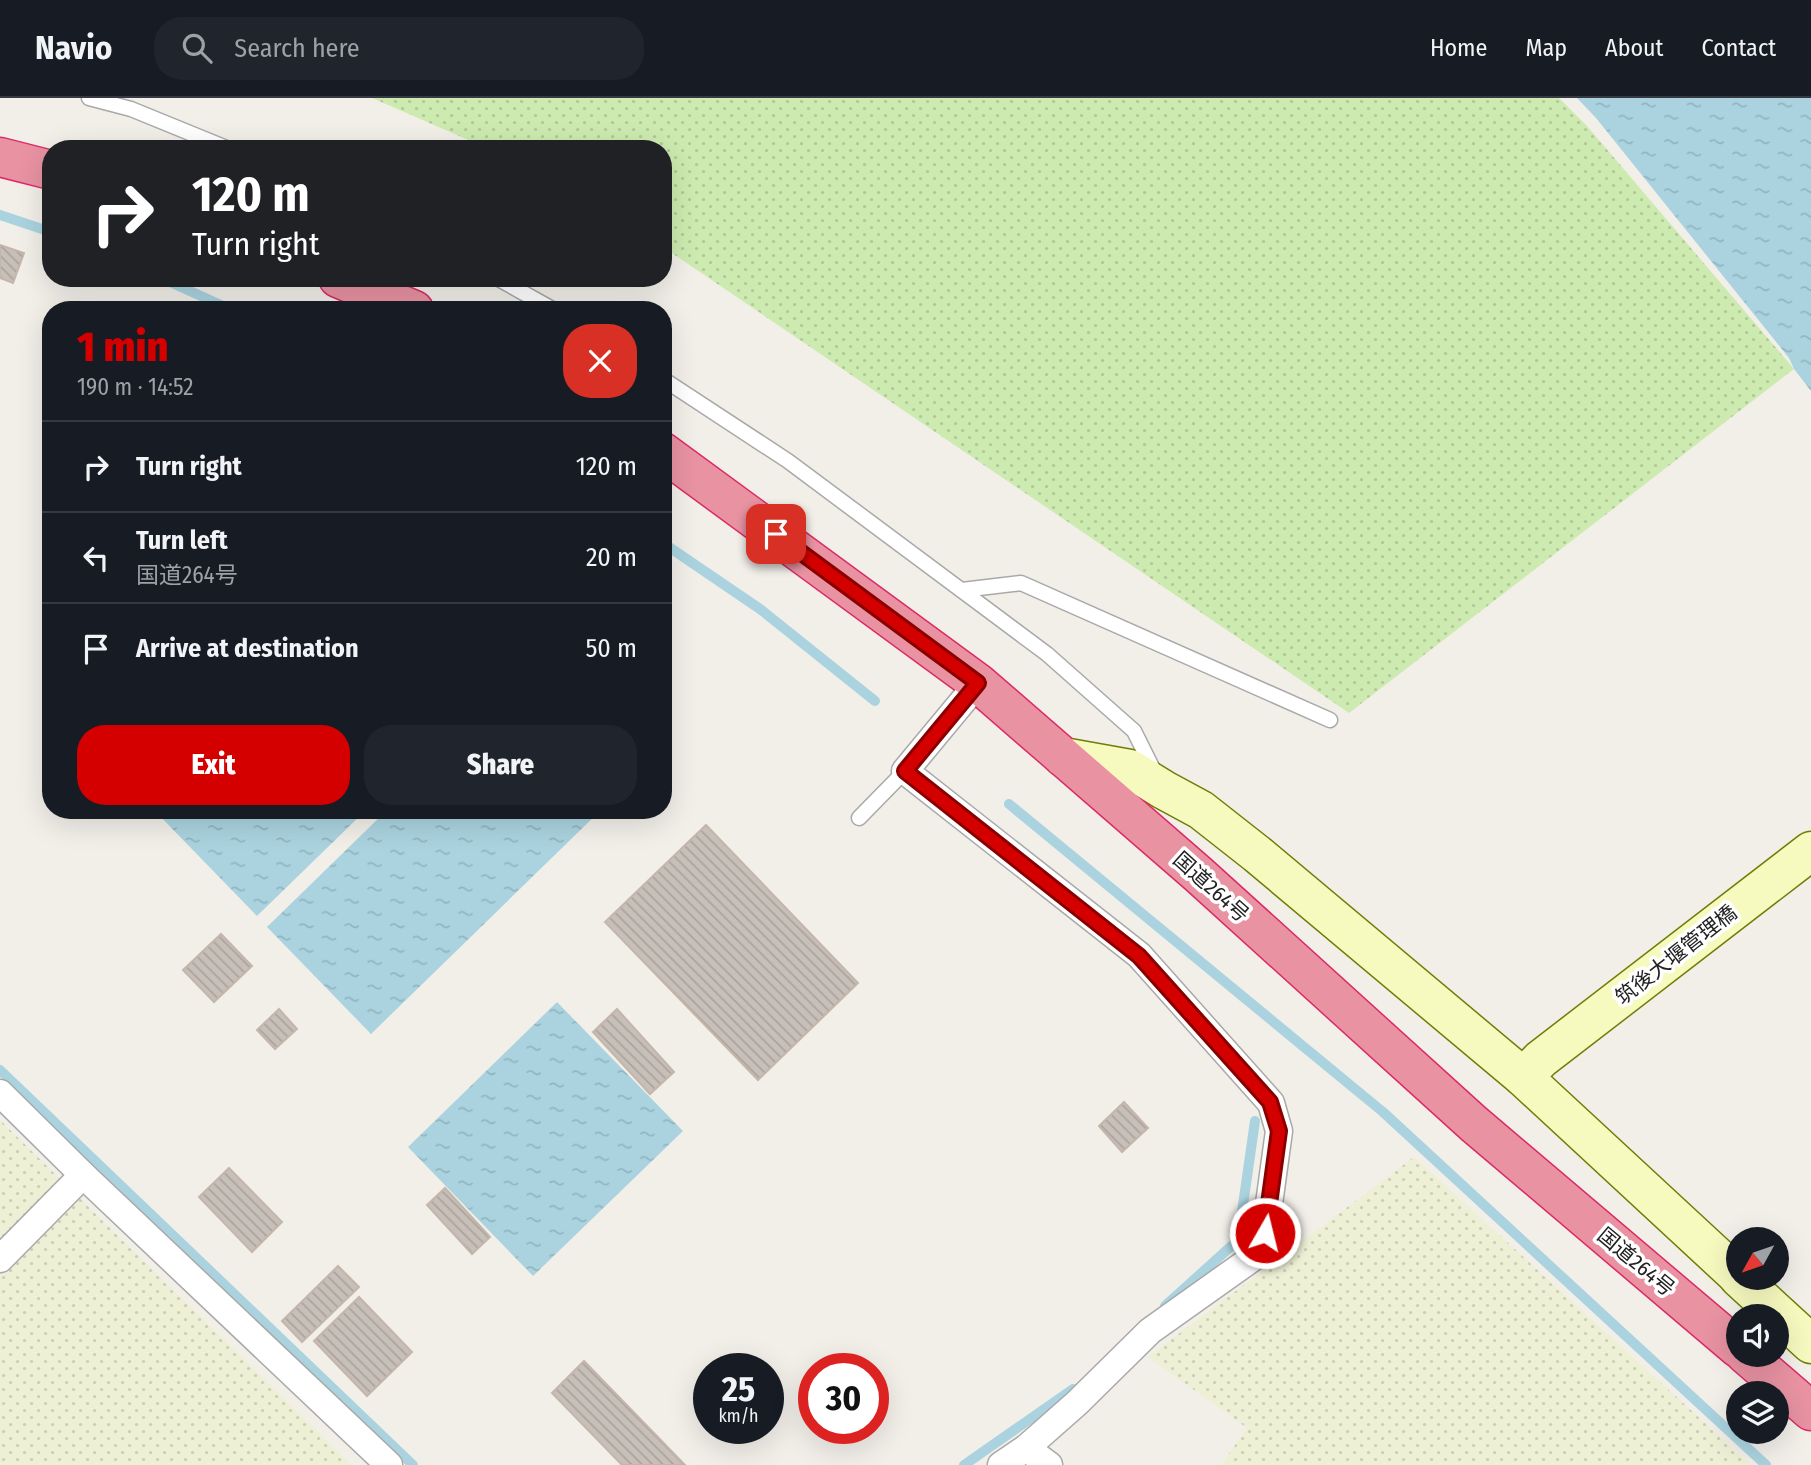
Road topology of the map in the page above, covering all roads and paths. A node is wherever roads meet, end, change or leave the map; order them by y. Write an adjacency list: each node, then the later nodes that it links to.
1 (89, 98): 2 (lane)
2 (207, 140)
3 (0, 157): 4 (highway)
4 (42, 168)
5 (359, 287): 7 (highway)
6 (513, 287): 8 (lane)
7 (393, 301)
8 (538, 301)
9 (672, 385): 11 (lane)
10 (672, 459): 12 (highway, 国道264号)
11 (962, 590): 13 (lane); 16 (lane)
12 (978, 683): 14 (highway, 国道264号); 15 (street)
13 (1331, 720)
14 (1063, 757): 16 (street); 25 (highway, 国道264号)
15 (905, 771): 17 (lane); 29 (street)
16 (1164, 790): 19 (street)
17 (859, 818)
18 (1811, 851): 19 (street, 筑後大堰管理橋)
19 (1532, 1068): 23 (street)
20 (0, 1093): 21 (street)
21 (83, 1175): 22 (street); 30 (street)
22 (0, 1259)
23 (1726, 1264)
24 (1753, 1290): 26 (street)
25 (1726, 1339)
26 (1811, 1344)
27 (1760, 1367): 28 (highway)
28 (1811, 1411)
29 (1026, 1448): 31 (street); 32 (street)
30 (388, 1465)
31 (1001, 1465)
32 (1049, 1465)

